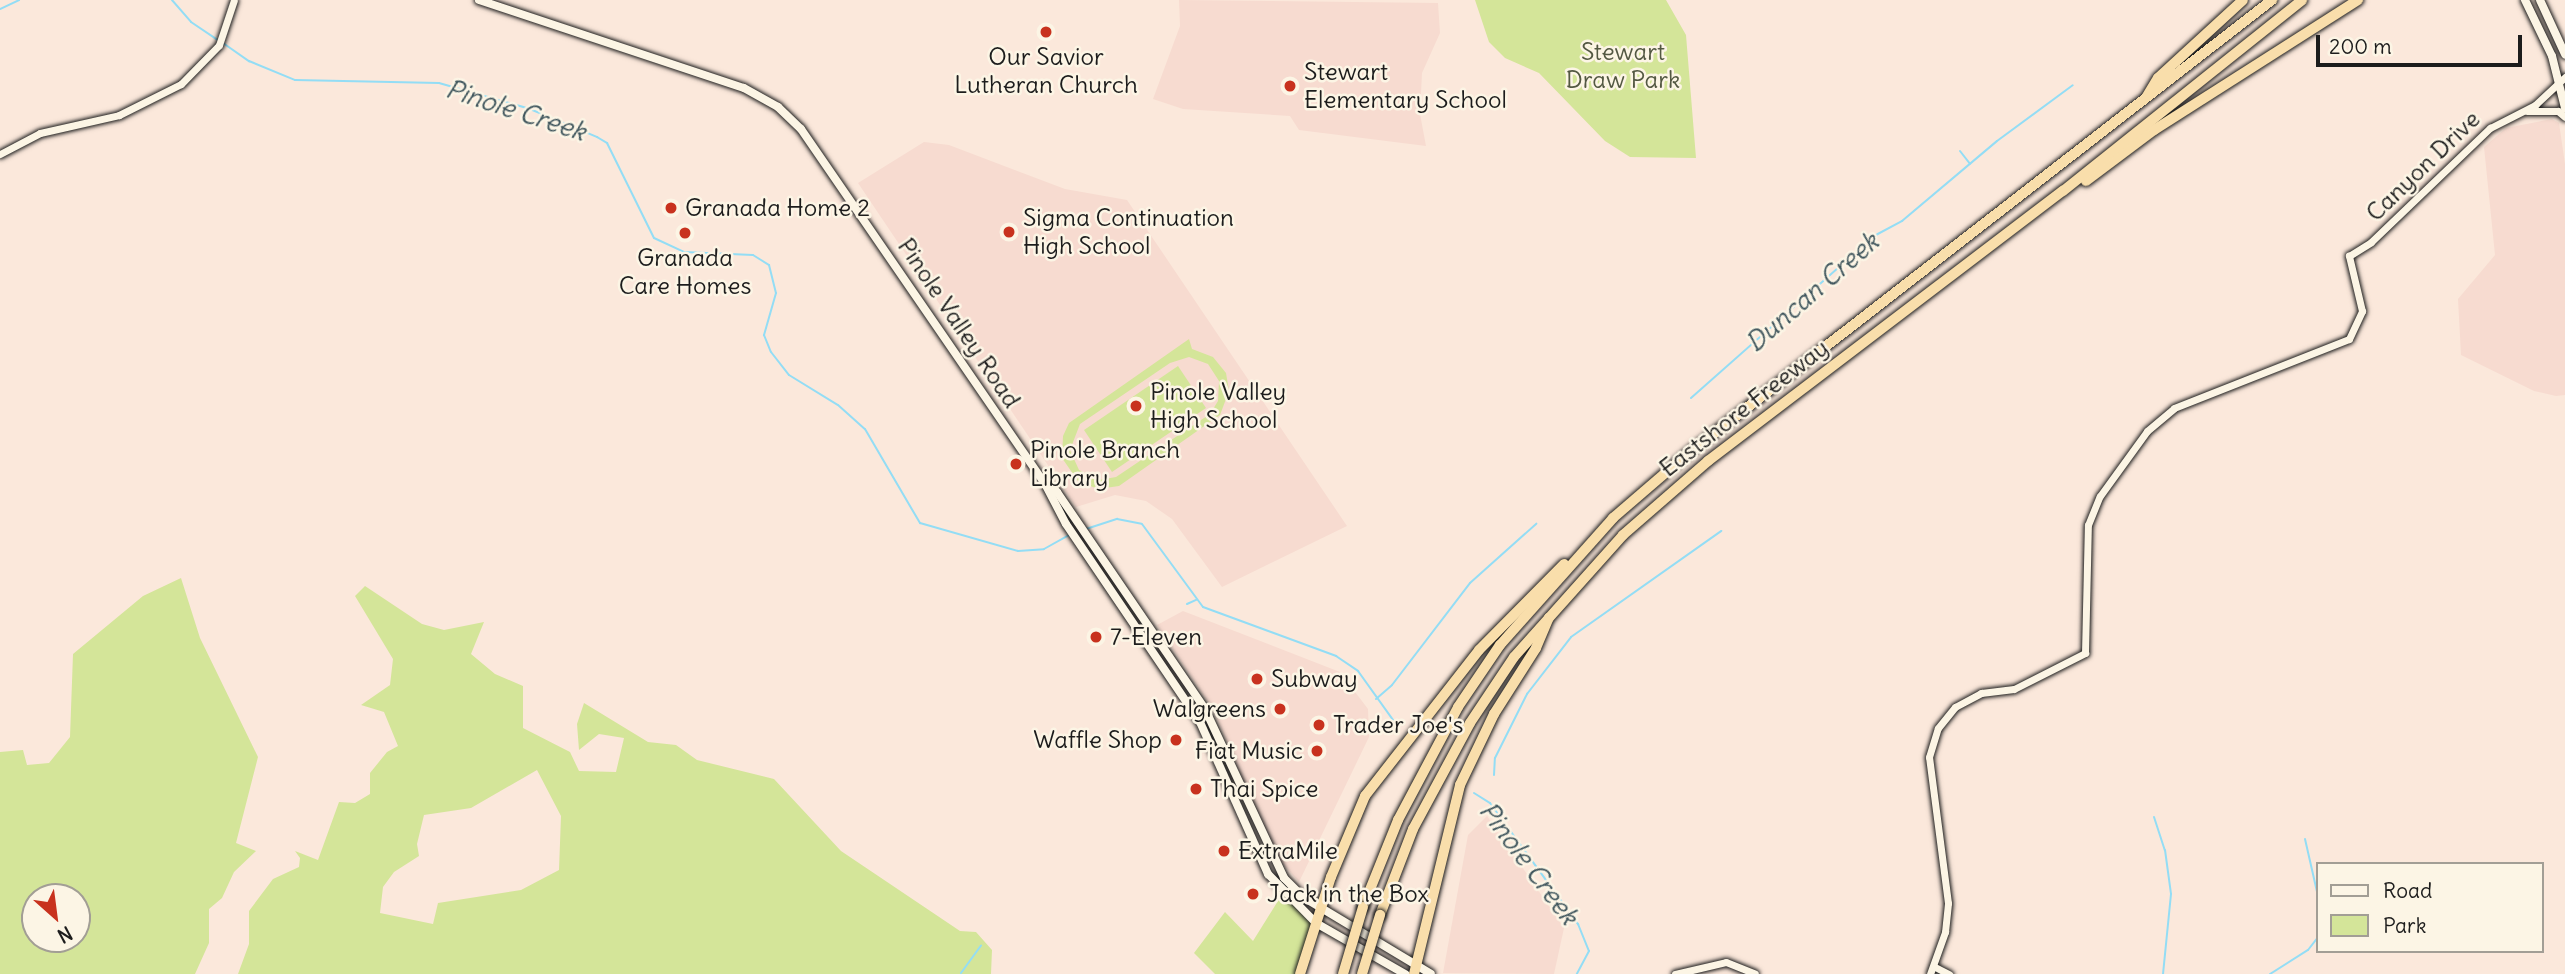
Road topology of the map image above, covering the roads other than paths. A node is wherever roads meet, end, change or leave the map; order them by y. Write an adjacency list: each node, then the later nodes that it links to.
1 (234, 0): 16 (street)
2 (479, 0): 18 (main road, Pinole Valley Road)
3 (2243, 0): 12 (highway)
4 (2272, 0): 12 (highway, Eastshore Freeway)
5 (2302, 0): 17 (highway, Eastshore Freeway)
6 (2358, 0): 17 (highway)
7 (2525, 0): 11 (main road)
8 (2540, 0): 9 (main road)
9 (2564, 51)
10 (2565, 68): 11 (street)
11 (2562, 79): 13 (main road); 14 (street, Canyon Drive)
12 (2143, 103): 19 (highway, Eastshore Freeway)
13 (2565, 108)
14 (2527, 111): 15 (street, Canyon Drive); 24 (street, Canyon Drive)
15 (2565, 117)
16 (0, 154)
17 (2063, 191): 20 (highway, Eastshore Freeway)
18 (1044, 482): 21 (main road, Pinole Valley Road); 22 (main road, Pinole Valley Road)
19 (1576, 557): 21 (highway); 26 (highway, Eastshore Freeway, bridge)
20 (1549, 615): 23 (highway); 27 (highway, Eastshore Freeway, bridge)
21 (1320, 908): 22 (highway); 23 (main road, Pinole Valley Road)
22 (1316, 923): 25 (highway); 28 (main road, Pinole Valley Road)
23 (1415, 969): 29 (main road, Pinole Valley Road)
24 (1933, 970): 32 (street)
25 (1300, 974)
26 (1343, 974)
27 (1362, 974)
28 (1405, 974)
29 (1431, 974)
30 (1675, 974): 31 (street)
31 (1755, 974)
32 (1949, 974)

